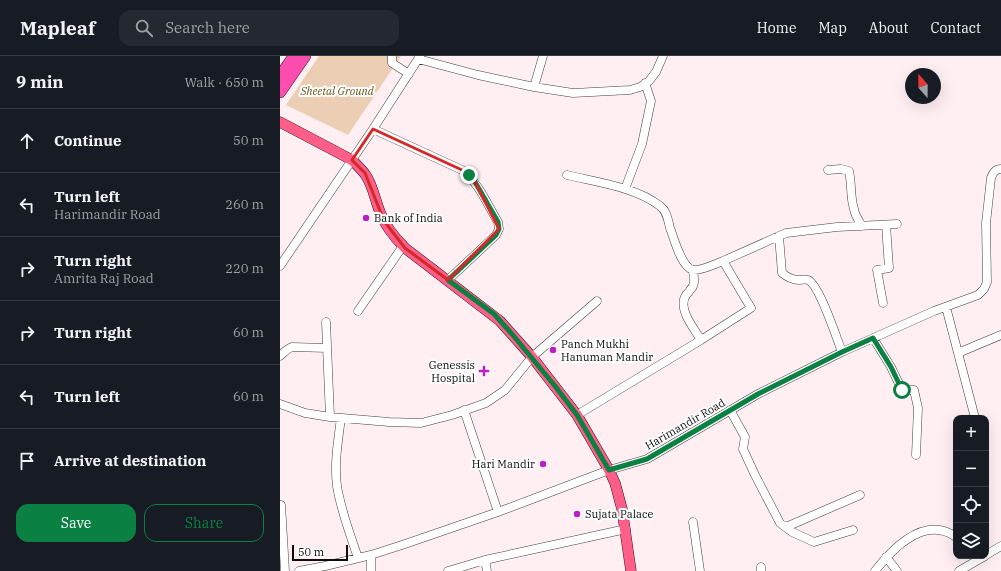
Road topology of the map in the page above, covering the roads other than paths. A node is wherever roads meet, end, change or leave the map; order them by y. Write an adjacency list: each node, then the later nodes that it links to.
1 (294, 56): 8 (highway)
2 (305, 56): 11 (highway)
3 (392, 56): 7 (street)
4 (543, 56): 10 (street)
5 (663, 56): 9 (street)
6 (419, 57): 7 (street); 10 (street)
7 (408, 74): 13 (street)
8 (280, 76)
9 (645, 83): 10 (street); 18 (street)
10 (534, 87)
11 (280, 92)
12 (280, 122): 14 (main road)
13 (373, 129): 14 (street); 27 (street)
14 (352, 160): 23 (main road); 25 (street)
15 (1001, 169): 30 (street, Harimandir Road)
16 (828, 170): 21 (street)
17 (567, 175): 18 (street)
18 (625, 189): 26 (street)
19 (897, 224): 20 (street)
20 (886, 225): 21 (street); 29 (street)
21 (862, 226): 22 (street)
22 (779, 236): 24 (street); 37 (street)
23 (403, 246): 27 (main road); 31 (street)
24 (722, 261): 26 (street); 35 (street)
25 (280, 266)
26 (693, 270): 35 (street)
27 (448, 280): 40 (main road)
28 (597, 301): 40 (street)
29 (883, 303)
30 (946, 307): 34 (street, Harimandir Road); 38 (street)
31 (358, 311)
32 (326, 322): 36 (street)
33 (1001, 335): 38 (street)
34 (873, 338): 37 (street, Harimandir Road); 48 (street)
35 (701, 340): 44 (street)
36 (327, 348): 39 (street); 46 (street)
37 (842, 352): 43 (street, Harimandir Road)
38 (958, 353): 45 (street)
39 (280, 356)
40 (532, 357): 42 (street); 44 (main road)
41 (280, 404): 46 (street)
42 (464, 410): 47 (street); 52 (street)
43 (730, 410): 49 (street, Harimandir Road); 54 (street)
44 (577, 415): 49 (main road)
45 (974, 415)
46 (330, 418): 47 (street)
47 (341, 418): 62 (street)
48 (916, 455)
49 (609, 470): 52 (street, Harimandir Road); 55 (main road)
50 (860, 494): 54 (street)
51 (280, 505): 66 (street)
52 (498, 512): 60 (street, Harimandir Road)
53 (693, 522): 72 (street)
54 (786, 527): 56 (street)
55 (626, 529): 63 (street); 71 (main road)
56 (852, 530)
57 (953, 535): 61 (street)
58 (1001, 546): 59 (street)
59 (989, 554)
60 (371, 555): 62 (street, Harimandir Road); 68 (street)
61 (886, 557): 73 (street); 74 (street)
62 (358, 558): 65 (street, Harimandir Road)
63 (485, 560): 69 (street); 70 (street)
64 (971, 560): 75 (street)
65 (326, 569): 67 (street, Harimandir Road)
66 (285, 571)
67 (299, 571)
68 (371, 571)
69 (448, 571)
70 (487, 571)
71 (631, 571)
72 (700, 571)
73 (875, 571)
74 (897, 571)
75 (959, 571)

